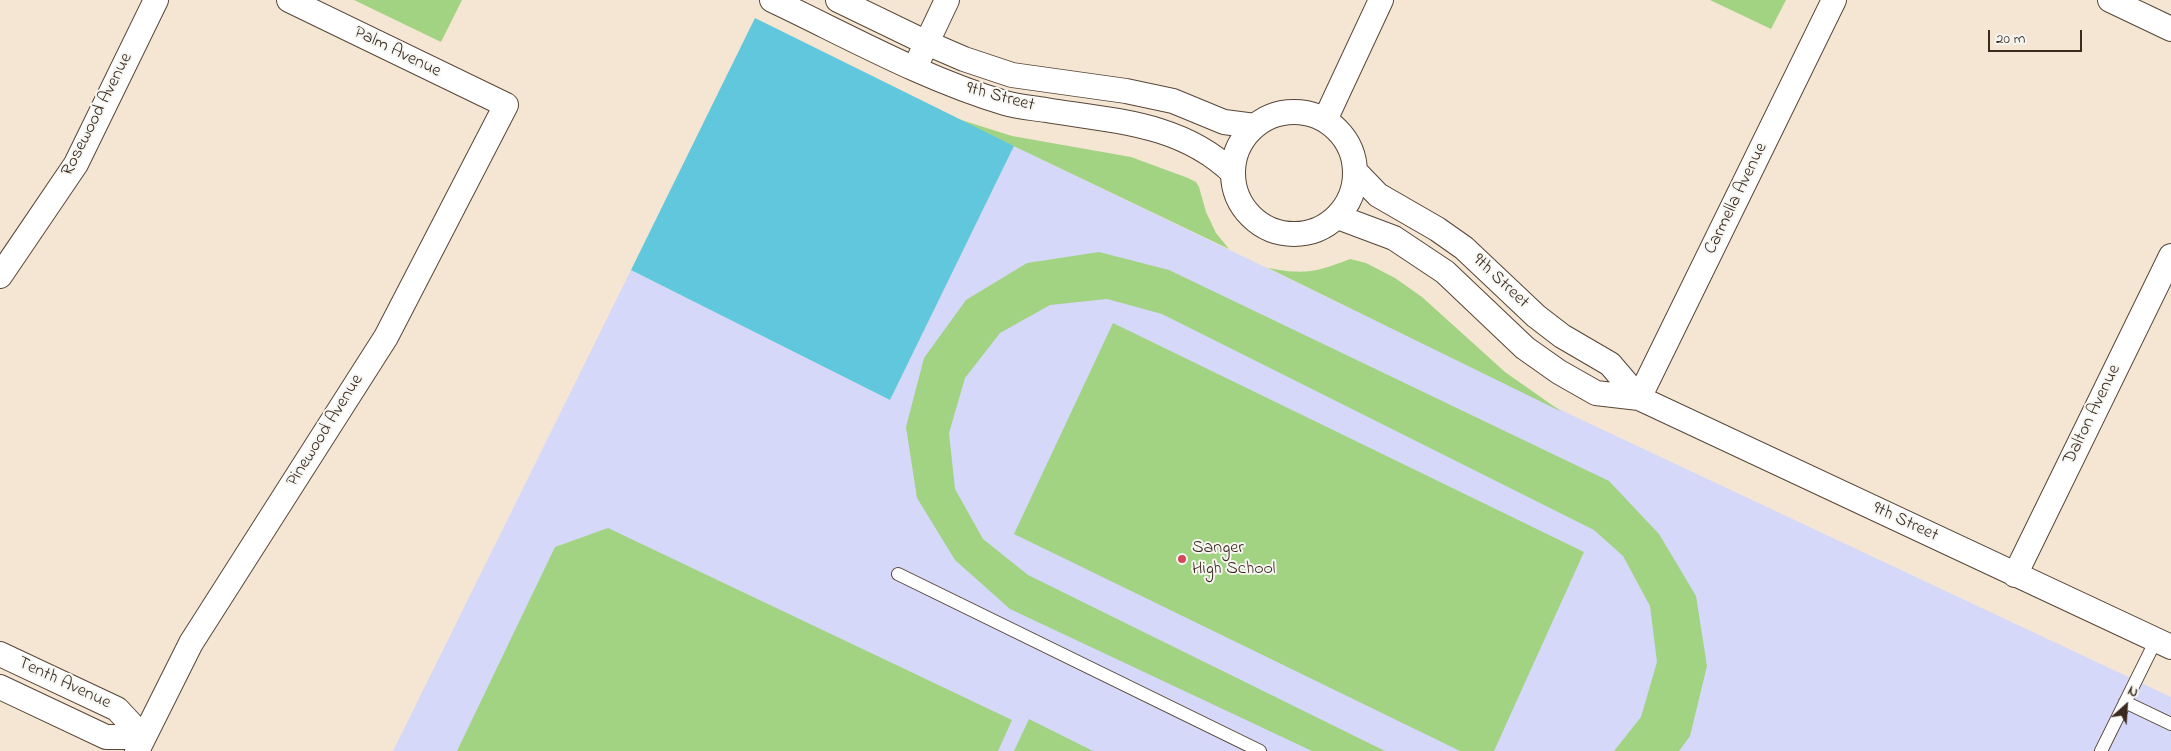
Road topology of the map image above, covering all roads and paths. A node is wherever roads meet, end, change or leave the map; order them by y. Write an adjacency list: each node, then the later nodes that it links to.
1 (156, 0): 19 (street, Rosewood Avenue)
2 (288, 0): 12 (street, Palm Avenue)
3 (772, 0): 11 (street, 9th Street)
4 (838, 0): 10 (street, 9th Street)
5 (947, 0): 10 (street)
6 (1381, 0): 13 (street)
7 (1834, 0): 20 (street, Carmella Avenue)
8 (2110, 0): 9 (street)
9 (2171, 29)
10 (927, 43): 11 (street); 14 (street, 9th Street)
11 (914, 68): 16 (street, 9th Street)
12 (506, 105): 28 (street, Pinewood Avenue)
13 (1325, 120): 14 (street); 15 (street)
14 (1255, 126): 16 (street)
15 (1355, 171): 17 (street); 20 (street, 9th Street)
16 (1233, 173): 17 (street)
17 (1338, 216): 20 (street, 9th Street)
18 (2171, 256): 22 (street, Dalton Avenue)
19 (0, 276)
20 (1639, 398): 22 (street, 9th Street)
21 (898, 574): 29 (lane)
22 (2016, 575): 23 (street, 9th Street)
23 (2164, 644): 26 (lane)
24 (0, 654): 28 (street, Tenth Avenue)
25 (0, 687): 28 (street, Tenth Avenue)
26 (2125, 702): 27 (lane); 30 (lane)
27 (2171, 724)
28 (140, 744)
29 (1260, 751)
30 (2101, 751)

